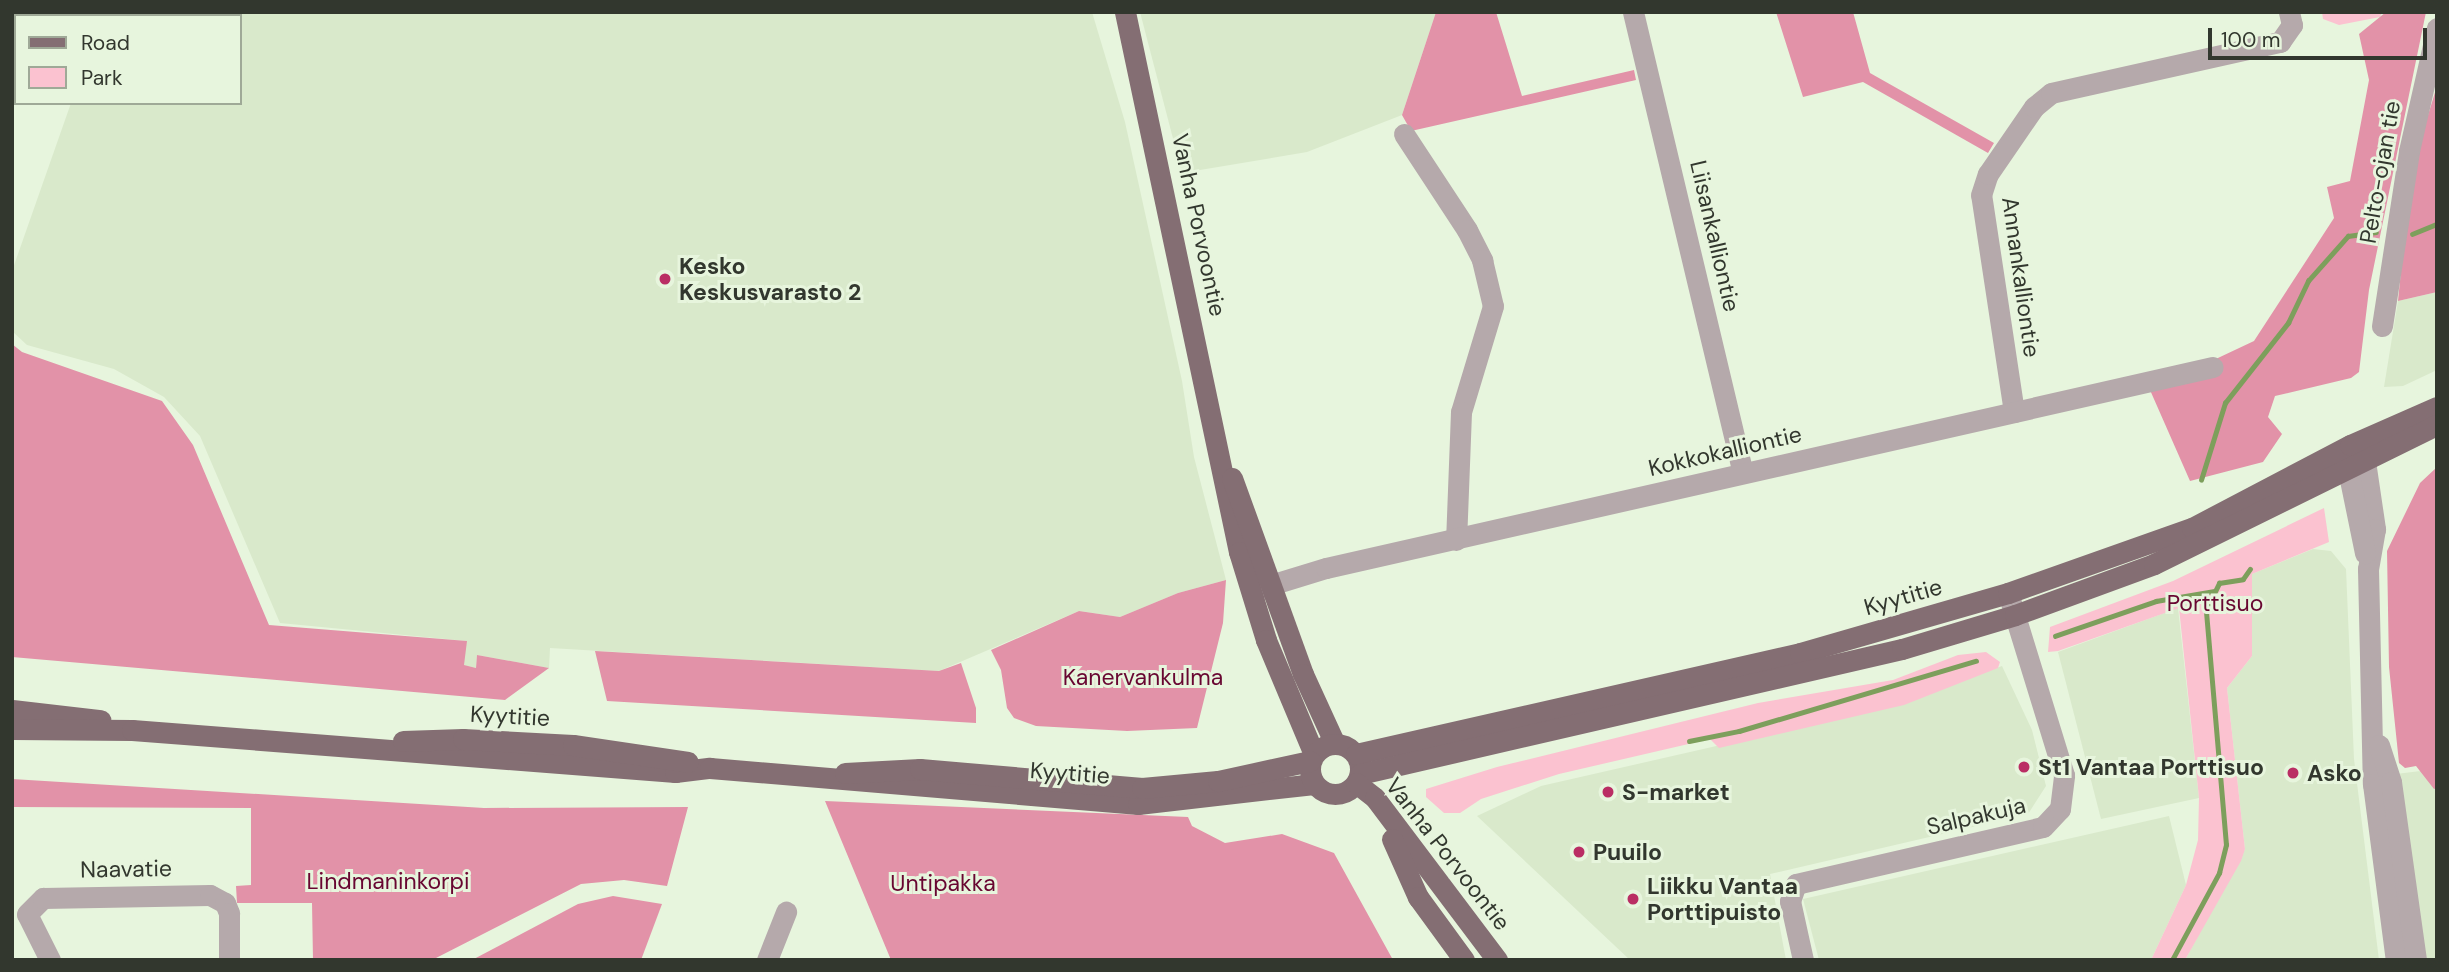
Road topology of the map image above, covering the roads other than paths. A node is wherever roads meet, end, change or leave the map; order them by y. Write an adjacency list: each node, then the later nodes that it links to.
1 (1125, 12): 15 (main road, Vanha Porvoontie)
2 (1633, 12): 13 (street, Liisankalliontie)
3 (2290, 19): 9 (street, Annankalliontie)
4 (2437, 28): 6 (street, Pelto-ojan tie)
5 (1404, 134): 14 (street)
6 (2382, 326)
7 (2213, 367): 9 (street, Kokkokalliontie)
8 (2437, 407): 11 (main road, Kyytitie)
9 (2014, 412): 13 (street, Kokkokalliontie)
10 (2437, 425): 12 (main road)
11 (2350, 445): 12 (street); 16 (main road, Kyytitie)
12 (2356, 465): 17 (main road); 19 (street)
13 (1743, 474): 14 (street, Kokkokalliontie)
14 (1456, 540): 15 (street, Kokkokalliontie)
15 (1260, 588): 22 (main road, Vanha Porvoontie); 23 (main road, Vanha Porvoontie)
16 (2008, 593): 17 (street, Salpakuja); 24 (main road, Kyytitie)
17 (2015, 615): 24 (main road); 33 (street, Salpakuja)
18 (12, 710): 21 (main road, Kyytitie)
19 (2373, 727): 34 (street); 35 (street)
20 (12, 729): 21 (main road, Kyytitie)
21 (132, 730): 25 (main road, Kyytitie)
22 (1335, 744): 23 (main road, Kyytitie); 24 (main road)
23 (1312, 758): 25 (main road, Kyytitie); 26 (main road, Vanha Porvoontie)
24 (1355, 775): 26 (main road, Kyytitie); 31 (main road, Vanha Porvoontie); 32 (main road, Vanha Porvoontie)
25 (822, 777): 26 (main road, Kyytitie)
26 (1314, 784)
27 (786, 912): 30 (street)
28 (50, 960): 29 (street, Naavatie)
29 (229, 960)
30 (767, 960)
31 (1464, 960)
32 (1497, 960)
33 (1803, 960)
34 (2396, 960)
35 (2416, 960)

